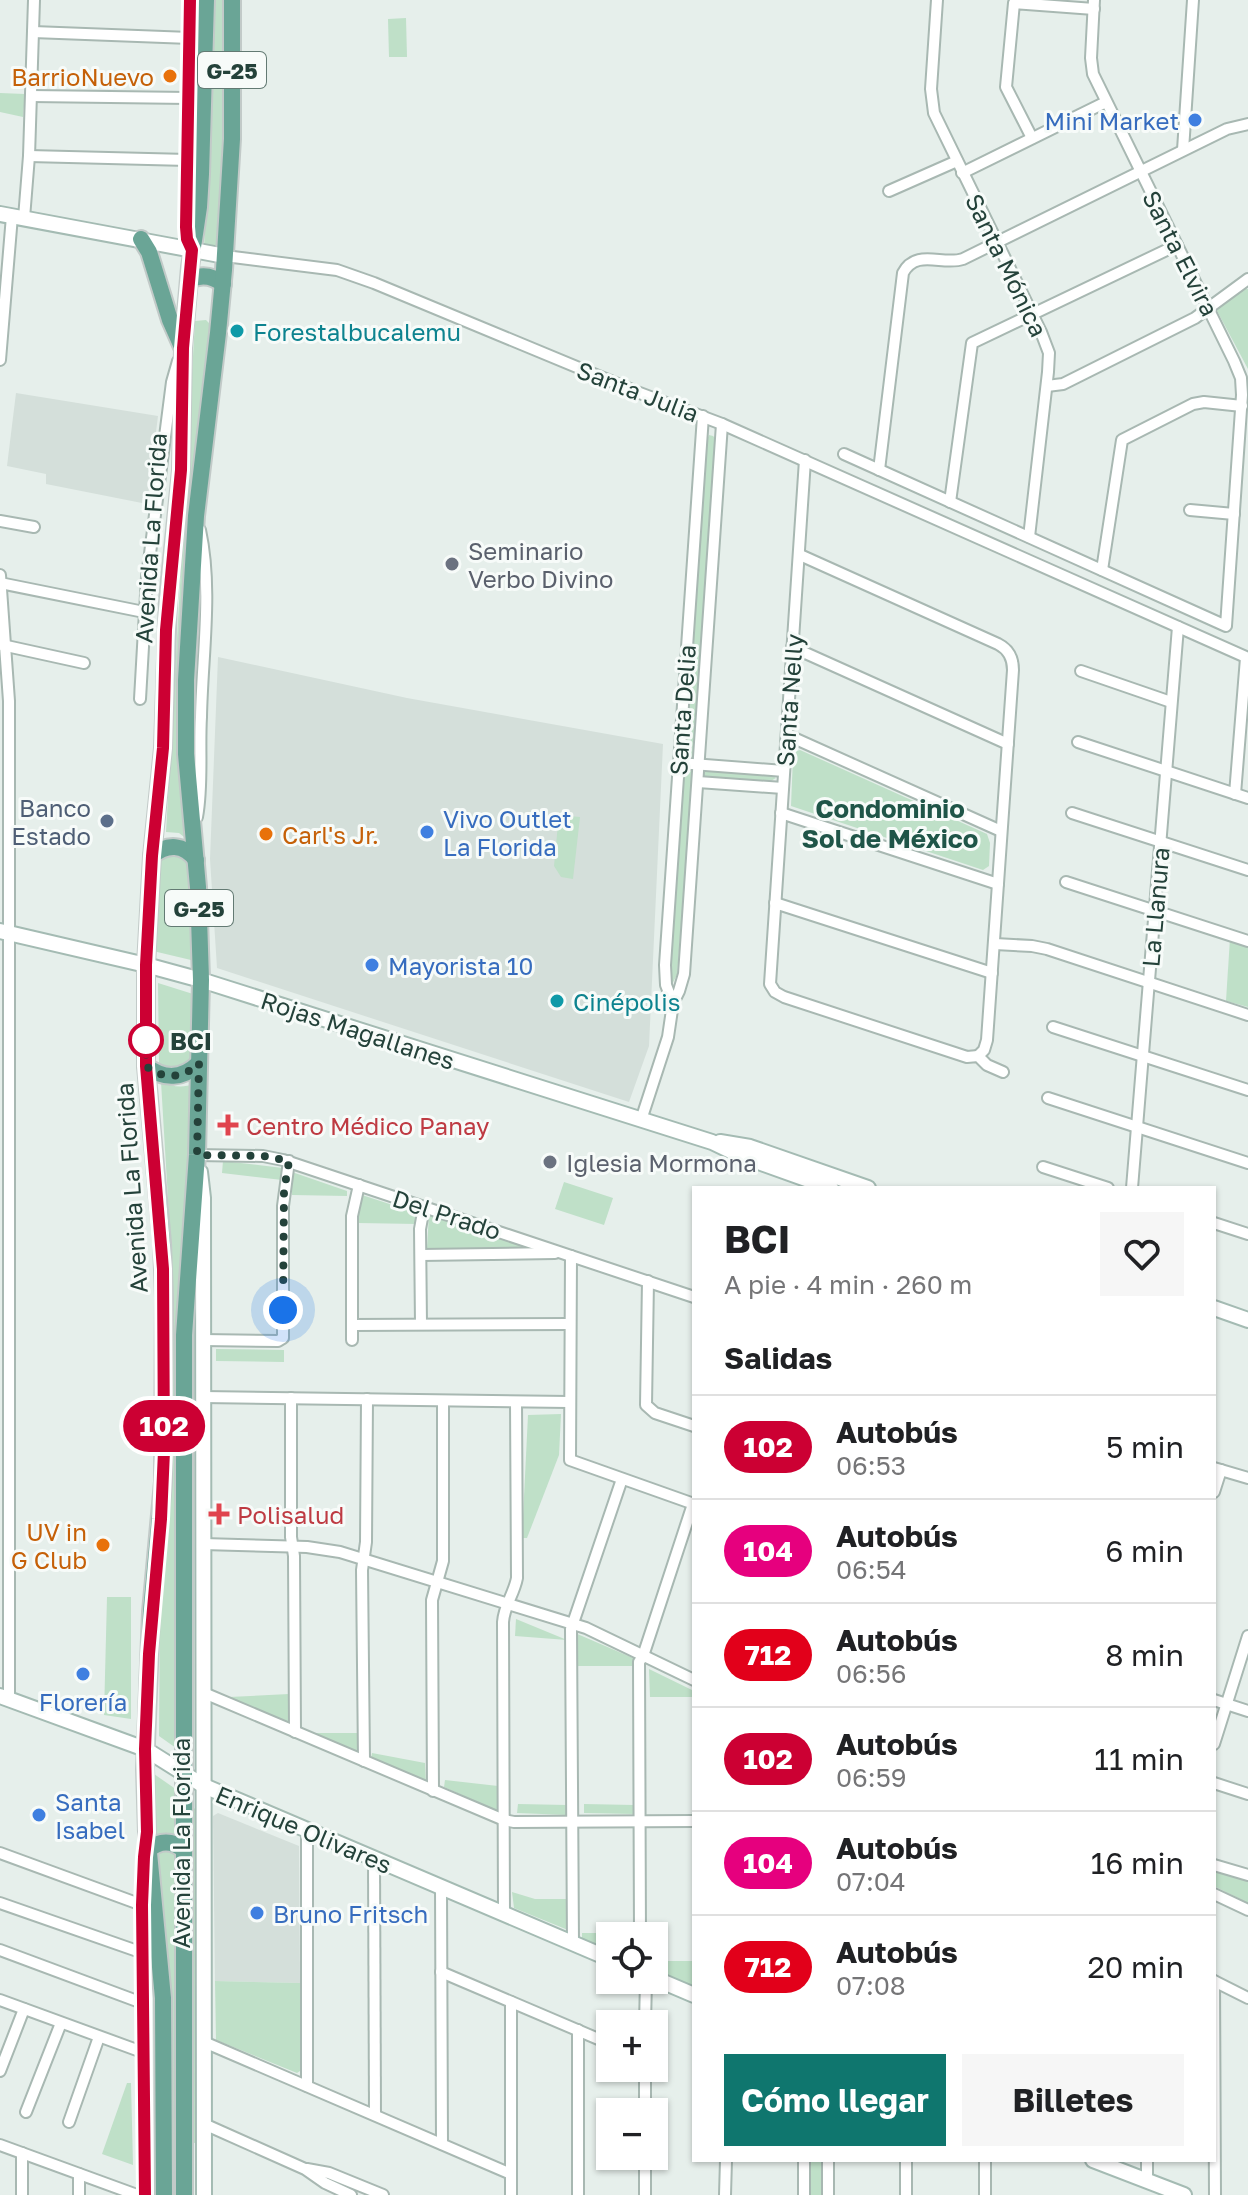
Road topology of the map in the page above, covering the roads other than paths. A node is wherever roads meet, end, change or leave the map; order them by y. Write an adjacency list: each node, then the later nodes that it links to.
1 (34, 0): 8 (street)
2 (190, 0): 9 (street, Avenida La Florida)
3 (206, 0): 26 (main road, Avenida La Florida / G-25)
4 (232, 0): 27 (main road, Avenida La Florida / G-25)
5 (937, 0): 18 (street, Santa Mónica)
6 (1193, 0): 15 (street)
7 (1094, 4): 12 (street, Santa Elvira); 14 (street)
8 (33, 32): 9 (street); 10 (street)
9 (190, 38): 11 (street, Avenida La Florida)
10 (31, 96): 11 (street); 16 (street)
11 (189, 98): 17 (street, Avenida La Florida)
12 (1106, 102): 14 (street); 19 (street, Santa Elvira)
13 (1248, 124): 15 (street)
14 (1032, 138): 20 (street)
15 (1183, 150): 19 (street)
16 (29, 156): 17 (street); 22 (street)
17 (188, 160): 26 (street, Avenida La Florida)
18 (957, 161): 20 (street, Santa Mónica); 21 (street)
19 (1140, 171): 24 (street); 25 (street, Santa Elvira)
20 (962, 173): 24 (street, Santa Mónica)
21 (889, 191)
22 (12, 216): 23 (street, Santa Julia); 34 (street)
23 (141, 239): 26 (street, Santa Julia); 33 (main road)
24 (997, 243): 32 (street, Santa Mónica); 42 (street)
25 (1177, 245): 31 (street, Santa Elvira); 32 (street)
26 (192, 250): 27 (street, Santa Julia); 29 (main road, Avenida La Florida / G-25)
27 (225, 256): 30 (main road, Avenida La Florida / G-25); 37 (street, Santa Julia)
28 (1248, 279): 31 (street)
29 (189, 280): 30 (main road); 33 (main road, Avenida La Florida / G-25)
30 (223, 284): 78 (main road, Avenida La Florida / G-25)
31 (1208, 308): 35 (street); 36 (street, Santa Elvira)
32 (1032, 314): 35 (street, Santa Mónica); 43 (street)
33 (183, 348): 53 (street, Avenida La Florida); 77 (main road, Avenida La Florida / G-25)
34 (0, 360)
35 (1047, 386): 48 (street, Santa Mónica)
36 (1242, 406): 40 (street, Santa Elvira); 50 (street)
37 (703, 416): 38 (street, Santa Julia); 65 (street, Santa Delia)
38 (722, 424): 41 (street, Santa Julia); 66 (street, Santa Delia)
39 (844, 454): 42 (street)
40 (1243, 454): 45 (street, Santa Elvira)
41 (805, 460): 49 (street, Santa Nelly); 54 (street, Santa Julia)
42 (879, 470): 43 (street)
43 (950, 502): 48 (street)
44 (1190, 510): 45 (street)
45 (1234, 514): 50 (street, Santa Elvira)
46 (0, 521): 47 (street)
47 (34, 527)
48 (1029, 537): 50 (street)
49 (800, 555): 56 (street, Santa Nelly); 64 (street)
50 (1102, 570)
51 (0, 575): 52 (street)
52 (0, 583): 53 (street); 55 (street)
53 (144, 612): 60 (street, Avenida La Florida)
54 (1178, 627): 57 (street, Santa Julia); 61 (street, La Llanura)
55 (3, 646): 58 (street); 84 (street)
56 (792, 647): 62 (street, Santa Nelly); 64 (street)
57 (1247, 658): 71 (street)
58 (84, 663)
59 (1081, 671): 61 (street)
60 (140, 699)
61 (1171, 702): 68 (street, La Llanura)
62 (787, 735): 67 (street, Santa Nelly); 75 (street)
63 (1078, 742): 68 (street)
64 (1008, 744): 75 (street)
65 (679, 763): 66 (street); 91 (street, Santa Delia)
66 (699, 765): 67 (street); 69 (street, Santa Delia)
67 (784, 771): 70 (street, Santa Nelly)
68 (1166, 771): 71 (street); 76 (street, La Llanura)
69 (698, 782): 70 (street); 91 (street, Santa Delia)
70 (783, 788): 73 (street, Santa Nelly)
71 (1235, 794): 72 (street)
72 (1248, 798)
73 (781, 813): 81 (street); 82 (street, Santa Nelly)
74 (1072, 813): 76 (street)
75 (1001, 831): 81 (street)
76 (1160, 841): 79 (street); 83 (street, La Llanura)
77 (152, 856): 78 (main road); 87 (main road, Avenida La Florida / G-25)
78 (196, 860): 89 (main road, Avenida La Florida / G-25)
79 (1248, 870)
80 (1066, 882): 83 (street)
81 (998, 884): 86 (street)
82 (775, 903): 88 (street); 94 (street, Santa Nelly)
83 (1155, 911): 85 (street); 90 (street, La Llanura)
84 (4, 932): 87 (street, Rojas Magallanes); 149 (street)
85 (1248, 941)
86 (995, 944): 88 (street); 90 (street)
87 (146, 965): 89 (street, Rojas Magallanes); 97 (main road, Avenida La Florida / G-25)
88 (992, 973): 94 (street)
89 (201, 980): 96 (main road, Avenida La Florida / G-25); 101 (street, Rojas Magallanes)
90 (1149, 983): 92 (street); 95 (street, La Llanura)
91 (673, 1003): 101 (street, Santa Delia)
92 (1248, 1015)
93 (1053, 1027): 95 (street)
94 (978, 1056): 98 (street)
95 (1143, 1056): 99 (street); 102 (street, La Llanura)
96 (199, 1063): 97 (main road); 104 (main road, Avenida La Florida / G-25)
97 (146, 1066): 155 (main road, Avenida La Florida / G-25)
98 (1003, 1072)
99 (1248, 1090)
100 (1048, 1098): 102 (street)
101 (641, 1120): 103 (street, Rojas Magallanes)
102 (1137, 1127): 106 (street); 112 (street, La Llanura)
103 (712, 1142): 109 (street, Rojas Magallanes); 110 (street, Rojas Magallanes)
104 (197, 1155): 105 (street, Del Prado); 125 (street, Avenida La Florida); 157 (main road, Avenida La Florida / G-25)
105 (289, 1161): 108 (street, Del Prado); 125 (street)
106 (1248, 1163)
107 (1043, 1167): 111 (street)
108 (359, 1185): 113 (street, Del Prado); 124 (street)
109 (825, 1186)
110 (862, 1186)
111 (1102, 1186)
112 (1132, 1186)
113 (424, 1207): 116 (street, Del Prado); 117 (street)
114 (1216, 1224): 115 (street)
115 (1248, 1234)
116 (567, 1254): 117 (street); 118 (street, Del Prado); 123 (street)
117 (421, 1255): 122 (street)
118 (648, 1281): 119 (street, Del Prado); 133 (street)
119 (692, 1296)
120 (1216, 1309): 121 (street)
121 (1248, 1320)
122 (421, 1324): 123 (street); 124 (street)
123 (570, 1324): 132 (street)
124 (352, 1325): 126 (street)
125 (203, 1340): 127 (street, Avenida La Florida)
126 (352, 1340)
127 (203, 1397): 128 (street); 139 (street, Avenida La Florida)
128 (291, 1398): 129 (street); 140 (street)
129 (367, 1399): 130 (street); 141 (street)
130 (443, 1401): 131 (street); 142 (street)
131 (516, 1402): 132 (street); 143 (street)
132 (569, 1402): 136 (street)
133 (692, 1425)
134 (1218, 1469): 135 (street)
135 (1248, 1478)
136 (622, 1479): 137 (street); 144 (street)
137 (692, 1504)
138 (692, 1507): 146 (street)
139 (203, 1544): 140 (street); 148 (street, Avenida La Florida)
140 (292, 1547): 141 (street); 153 (street)
141 (364, 1559): 142 (street); 156 (street)
142 (437, 1582): 143 (street); 160 (street)
143 (508, 1604): 144 (street); 162 (street)
144 (572, 1624): 146 (street); 165 (street)
145 (1248, 1636): 151 (street)
146 (643, 1656): 147 (street); 163 (street)
147 (692, 1679)
148 (204, 1693): 153 (street); 159 (street, Avenida La Florida)
149 (4, 1698): 155 (street, Enrique Olivares)
150 (1216, 1701): 151 (street)
151 (1227, 1704): 152 (street); 154 (street)
152 (1248, 1711)
153 (295, 1732): 156 (street)
154 (1216, 1738)
155 (145, 1749): 157 (street, Enrique Olivares); 167 (main road, Avenida La Florida / G-25)
156 (364, 1761): 160 (street)
157 (184, 1774): 159 (street, Enrique Olivares); 168 (main road, Avenida La Florida / G-25)
158 (1216, 1784): 161 (street)
159 (204, 1786): 166 (street, Enrique Olivares); 197 (street, Avenida La Florida)
160 (433, 1791): 162 (street)
161 (1248, 1794)
162 (504, 1820): 165 (street); 178 (street)
163 (639, 1821): 164 (street); 165 (street); 179 (street)
164 (692, 1821)
165 (572, 1822): 180 (street)
166 (307, 1830): 170 (street, Enrique Olivares); 200 (street)
167 (148, 1841): 168 (main road); 176 (street, Avenida La Florida); 225 (main road, Avenida La Florida / G-25)
168 (184, 1850): 226 (main road, Avenida La Florida / G-25)
169 (0, 1853): 176 (street)
170 (374, 1859): 173 (street, Enrique Olivares); 202 (street)
171 (1216, 1866): 172 (street)
172 (1248, 1875)
173 (441, 1887): 178 (street, Enrique Olivares); 184 (street)
174 (1216, 1895): 177 (street)
175 (0, 1903): 182 (street)
176 (142, 1905): 182 (street, Avenida La Florida)
177 (1248, 1910)
178 (504, 1914): 180 (street, Enrique Olivares)
179 (640, 1922)
180 (573, 1943): 183 (street, Enrique Olivares)
181 (0, 1950): 191 (street)
182 (143, 1953): 191 (street, Avenida La Florida)
183 (596, 1953)
184 (441, 1972): 190 (street); 205 (street)
185 (1216, 1982): 188 (street)
186 (668, 1984): 187 (street)
187 (692, 1994)
188 (1248, 1998)
189 (0, 2000): 192 (street)
190 (511, 2002): 194 (street); 219 (street)
191 (145, 2004): 198 (street, Avenida La Florida)
192 (24, 2009): 193 (street); 199 (street)
193 (61, 2023): 195 (street); 201 (street)
194 (578, 2030): 196 (street); 231 (street)
195 (99, 2037): 198 (street); 203 (street)
196 (596, 2038)
197 (204, 2042): 200 (street); 204 (street, Avenida La Florida)
198 (145, 2053): 224 (street, Avenida La Florida)
199 (0, 2071)
200 (307, 2086): 202 (street)
201 (26, 2112)
202 (375, 2115): 205 (street)
203 (69, 2122)
204 (204, 2124): 216 (street); 227 (street, Avenida La Florida)
205 (442, 2144): 219 (street)
206 (0, 2145): 207 (street)
207 (22, 2153): 218 (street); 221 (street)
208 (726, 2162): 233 (street)
209 (804, 2162): 234 (street)
210 (828, 2162): 235 (street)
211 (906, 2162): 236 (street)
212 (985, 2162): 237 (street)
213 (1098, 2162): 220 (street)
214 (1147, 2162): 220 (street)
215 (1215, 2162): 239 (street)
216 (305, 2169): 228 (street); 229 (street)
217 (645, 2170): 232 (street)
218 (79, 2174): 222 (street); 223 (street)
219 (511, 2174): 230 (street)
220 (1147, 2181): 238 (street)
221 (22, 2195)
222 (79, 2195)
223 (137, 2195)
224 (145, 2195)
225 (164, 2195)
226 (184, 2195)
227 (204, 2195)
228 (351, 2195)
229 (383, 2195)
230 (511, 2195)
231 (578, 2195)
232 (645, 2195)
233 (725, 2195)
234 (804, 2195)
235 (828, 2195)
236 (906, 2195)
237 (985, 2195)
238 (1184, 2195)
239 (1215, 2195)

